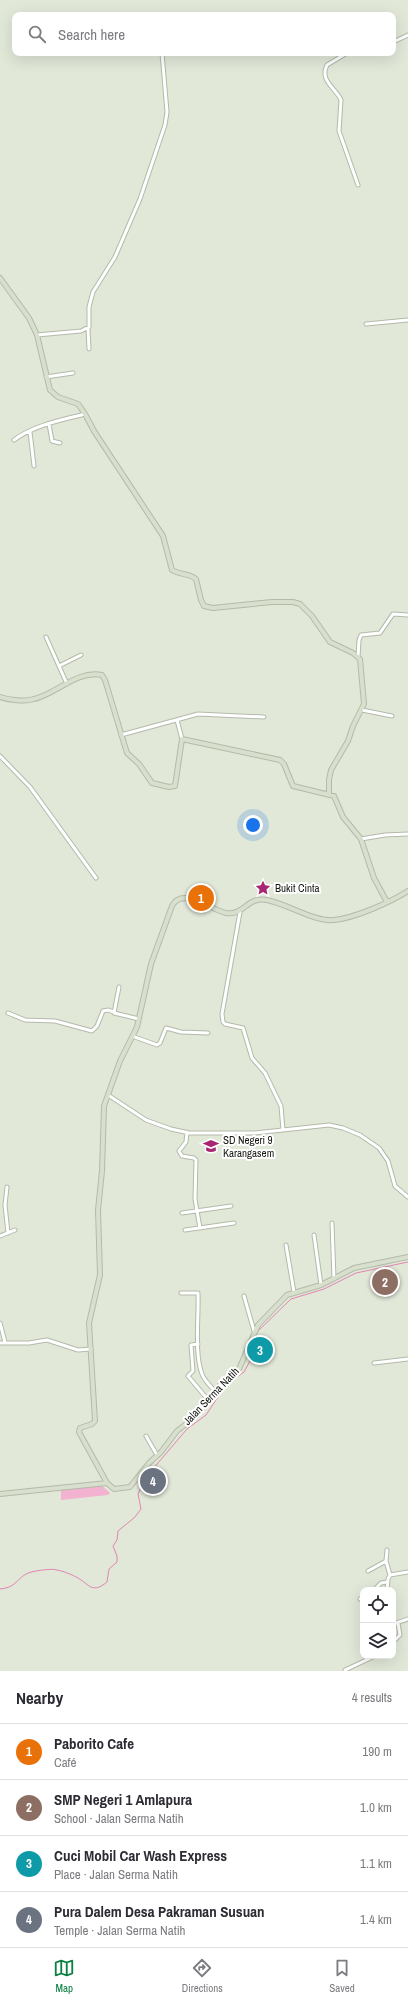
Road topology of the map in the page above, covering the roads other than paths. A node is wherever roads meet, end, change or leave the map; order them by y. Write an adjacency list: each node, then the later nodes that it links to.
1 (408, 35): 2 (street)
2 (396, 41)
3 (162, 56): 9 (street)
4 (342, 56): 5 (street)
5 (358, 185)
6 (0, 278): 10 (street)
7 (408, 320): 8 (street)
8 (366, 324)
9 (88, 329): 10 (street); 11 (street)
10 (37, 335): 13 (street)
11 (89, 349)
12 (74, 373): 13 (street)
13 (46, 377): 14 (street)
14 (86, 414): 15 (street); 23 (street)
15 (49, 424): 16 (street); 18 (street)
16 (30, 432): 17 (street); 19 (street)
17 (14, 440)
18 (60, 443)
19 (34, 466)
20 (408, 615): 23 (street)
21 (46, 637): 24 (street)
22 (81, 655): 24 (street)
23 (358, 657): 27 (street)
24 (59, 666): 25 (street)
25 (67, 684): 26 (street); 31 (street)
26 (0, 697)
27 (362, 710): 28 (street); 34 (street)
28 (392, 716)
29 (264, 717): 30 (street)
30 (177, 720): 31 (street); 32 (street)
31 (121, 735): 32 (street)
32 (182, 739): 34 (street)
33 (0, 756): 37 (street)
34 (330, 794): 36 (street)
35 (408, 834): 36 (street)
36 (361, 839): 39 (street)
37 (96, 878)
38 (408, 891): 39 (street)
39 (387, 902): 40 (street)
40 (240, 912): 44 (street); 48 (street)
41 (119, 986): 42 (street)
42 (114, 1012): 43 (street); 44 (street)
43 (8, 1013)
44 (139, 1019): 46 (street)
45 (208, 1033): 46 (street)
46 (132, 1036): 47 (street)
47 (107, 1095): 49 (street); 75 (street)
48 (283, 1130): 49 (street); 51 (street)
49 (187, 1132): 53 (street)
50 (7, 1187): 60 (street)
51 (408, 1197)
52 (231, 1206): 53 (street)
53 (197, 1211): 54 (street); 57 (street)
54 (182, 1213)
55 (234, 1223): 57 (street)
56 (332, 1223): 65 (street)
57 (200, 1228): 59 (street)
58 (15, 1230): 60 (street)
59 (185, 1230)
60 (8, 1234): 62 (street)
61 (314, 1235): 66 (street)
62 (0, 1236)
63 (286, 1245): 67 (street)
64 (408, 1257): 65 (street, Jalan Serma Natih)
65 (334, 1279): 66 (street, Jalan Serma Natih)
66 (321, 1285): 67 (street, Jalan Serma Natih)
67 (294, 1292): 71 (street, Jalan Serma Natih)
68 (181, 1293): 74 (street)
69 (244, 1296): 71 (street)
70 (0, 1323): 72 (street)
71 (254, 1331): 78 (street, Jalan Serma Natih)
72 (5, 1342): 73 (street); 75 (street)
73 (0, 1343)
74 (198, 1344): 78 (street); 79 (street)
75 (91, 1349): 82 (street)
76 (408, 1359): 77 (street)
77 (374, 1363)
78 (215, 1391): 79 (street, Jalan Serma Natih)
79 (209, 1401): 81 (street, Jalan Serma Natih)
80 (146, 1436): 81 (street)
81 (157, 1455): 82 (street, Jalan Serma Natih)
82 (107, 1483): 83 (street, Jalan Serma Natih)
83 (0, 1494)
84 (387, 1550): 85 (street)
85 (386, 1560): 86 (street); 88 (street)
86 (368, 1571)
87 (408, 1572): 88 (street)
88 (390, 1575): 89 (street)
89 (387, 1582): 90 (street); 91 (street)
90 (377, 1587)
91 (387, 1587)
92 (408, 1619): 93 (street)
93 (398, 1623): 94 (street)
94 (396, 1639)
95 (369, 1659): 96 (street)
96 (345, 1670)

